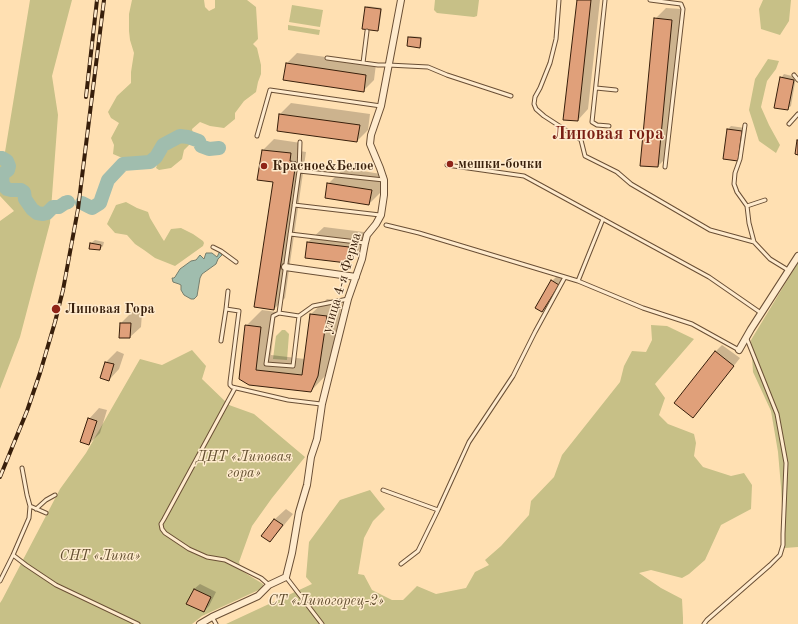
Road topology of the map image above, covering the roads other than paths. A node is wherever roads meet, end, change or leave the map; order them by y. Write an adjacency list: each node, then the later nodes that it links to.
1 (401, 0): 8 (street, улица 4-я Ферма)
2 (559, 0): 32 (lane)
3 (606, 0): 11 (lane)
4 (650, 0): 22 (lane)
5 (366, 31): 7 (lane)
6 (327, 58): 7 (lane)
7 (363, 63): 8 (lane)
8 (388, 65): 13 (lane); 14 (street, улица 4-я Ферма)
9 (794, 75): 10 (lane)
10 (798, 80)
11 (596, 88): 12 (lane); 18 (lane)
12 (616, 90)
13 (511, 96)
14 (381, 106): 19 (lane); 24 (street, улица 4-я Ферма)
15 (798, 114): 16 (lane)
16 (789, 124)
17 (745, 125): 27 (lane)
18 (609, 126)
19 (257, 136)
20 (300, 142): 23 (lane)
21 (447, 165): 29 (lane)
22 (665, 167)
23 (299, 171): 24 (lane); 26 (lane)
24 (384, 180): 28 (street, улица 4-я Ферма)
25 (765, 200): 27 (lane)
26 (294, 205): 28 (lane); 31 (lane)
27 (747, 206): 32 (lane)
28 (380, 215): 33 (street, улица 4-я Ферма)
29 (603, 219): 41 (lane); 46 (lane)
30 (386, 225): 40 (lane)
31 (290, 234): 33 (lane); 37 (lane)
32 (754, 242): 38 (lane)
33 (365, 243): 39 (street, улица 4-я Ферма)
34 (213, 247): 36 (lane)
35 (798, 256): 38 (street)
36 (236, 262)
37 (285, 267): 39 (street); 45 (lane)
38 (789, 270): 46 (street)
39 (356, 277): 43 (street, улица 4-я Ферма)
40 (565, 277): 41 (lane); 58 (lane)
41 (578, 281): 50 (lane)
42 (228, 291): 44 (lane)
43 (348, 299): 47 (lane); 52 (street, улица 4-я Ферма)
44 (226, 309): 49 (lane); 51 (lane)
45 (279, 313): 47 (lane); 47 (lane)
46 (761, 313): 48 (street)
47 (299, 316)
48 (746, 337): 50 (street); 70 (lane)
49 (221, 341)
50 (739, 350)
51 (235, 388): 52 (lane); 64 (lane)
52 (322, 404): 62 (street, улица 4-я Ферма)
53 (22, 468): 56 (lane)
54 (383, 490): 58 (lane)
55 (55, 495): 57 (lane)
56 (30, 506): 57 (lane); 60 (lane)
57 (36, 509): 59 (lane)
58 (438, 510): 61 (lane)
59 (46, 513)
60 (14, 555): 63 (lane); 66 (lane)
61 (402, 564)
62 (286, 577): 64 (street); 69 (lane)
63 (0, 581)
64 (269, 585): 65 (street)
65 (212, 616): 67 (street); 68 (lane)
66 (138, 624)
67 (200, 624)
68 (216, 624)
69 (322, 624)
70 (704, 624)

